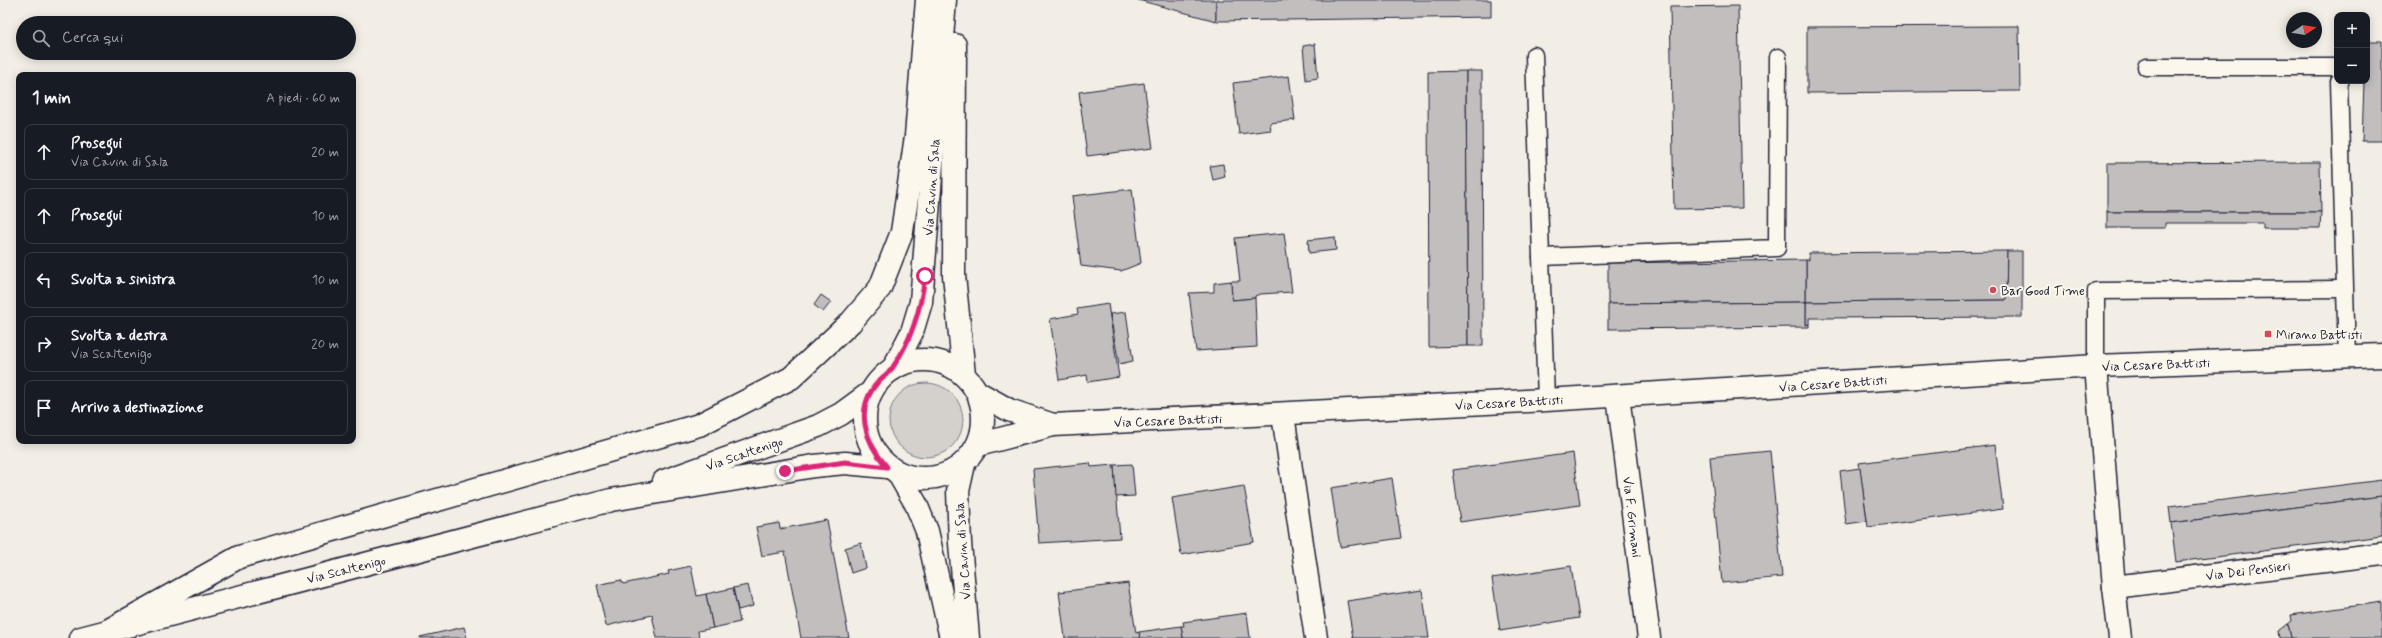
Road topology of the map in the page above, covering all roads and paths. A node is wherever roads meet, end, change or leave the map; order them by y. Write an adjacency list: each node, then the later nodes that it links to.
1 (928, 0): 28 (main road)
2 (945, 0): 14 (main road, Via Cavin di Sala)
3 (956, 0): 15 (main road, Via Cavin di Sala)
4 (1534, 55): 9 (lane)
5 (1778, 57): 9 (lane)
6 (2146, 67): 7 (lane)
7 (2334, 67)
8 (2339, 84): 10 (lane)
9 (1541, 257): 19 (lane)
10 (2343, 289): 12 (lane); 13 (lane)
11 (2382, 354): 12 (main road, Via Cesare Battisti)
12 (2347, 357): 13 (main road, Via Cesare Battisti)
13 (2096, 366): 18 (main road, Via Cesare Battisti); 27 (main road)
14 (893, 369): 15 (main road); 16 (main road)
15 (964, 375): 17 (main road)
16 (871, 392): 24 (main road); 25 (main road, Via Scaltenigo)
17 (977, 392): 21 (main road, Via Cesare Battisti); 22 (main road)
18 (1618, 396): 19 (main road, Via Cesare Battisti); 33 (main road, Via F. Grimani)
19 (1546, 400): 20 (main road, Via Cesare Battisti)
20 (1283, 415): 21 (main road, Via Cesare Battisti); 32 (main road)
21 (1053, 425): 22 (main road, Via Cesare Battisti)
22 (978, 445): 23 (main road)
23 (964, 464): 24 (main road); 31 (main road, Via Cavin di Sala)
24 (893, 470): 25 (main road, Via Scaltenigo); 30 (main road, Via Cavin di Sala)
25 (611, 500): 28 (main road, Via Scaltenigo)
26 (2382, 554): 27 (main road, Via Dei Pensieri)
27 (2114, 587): 34 (main road)
28 (109, 630): 29 (main road, Via Scaltenigo)
29 (81, 638)
30 (951, 638)
31 (968, 638)
32 (1316, 638)
33 (1649, 638)
34 (2120, 638)

